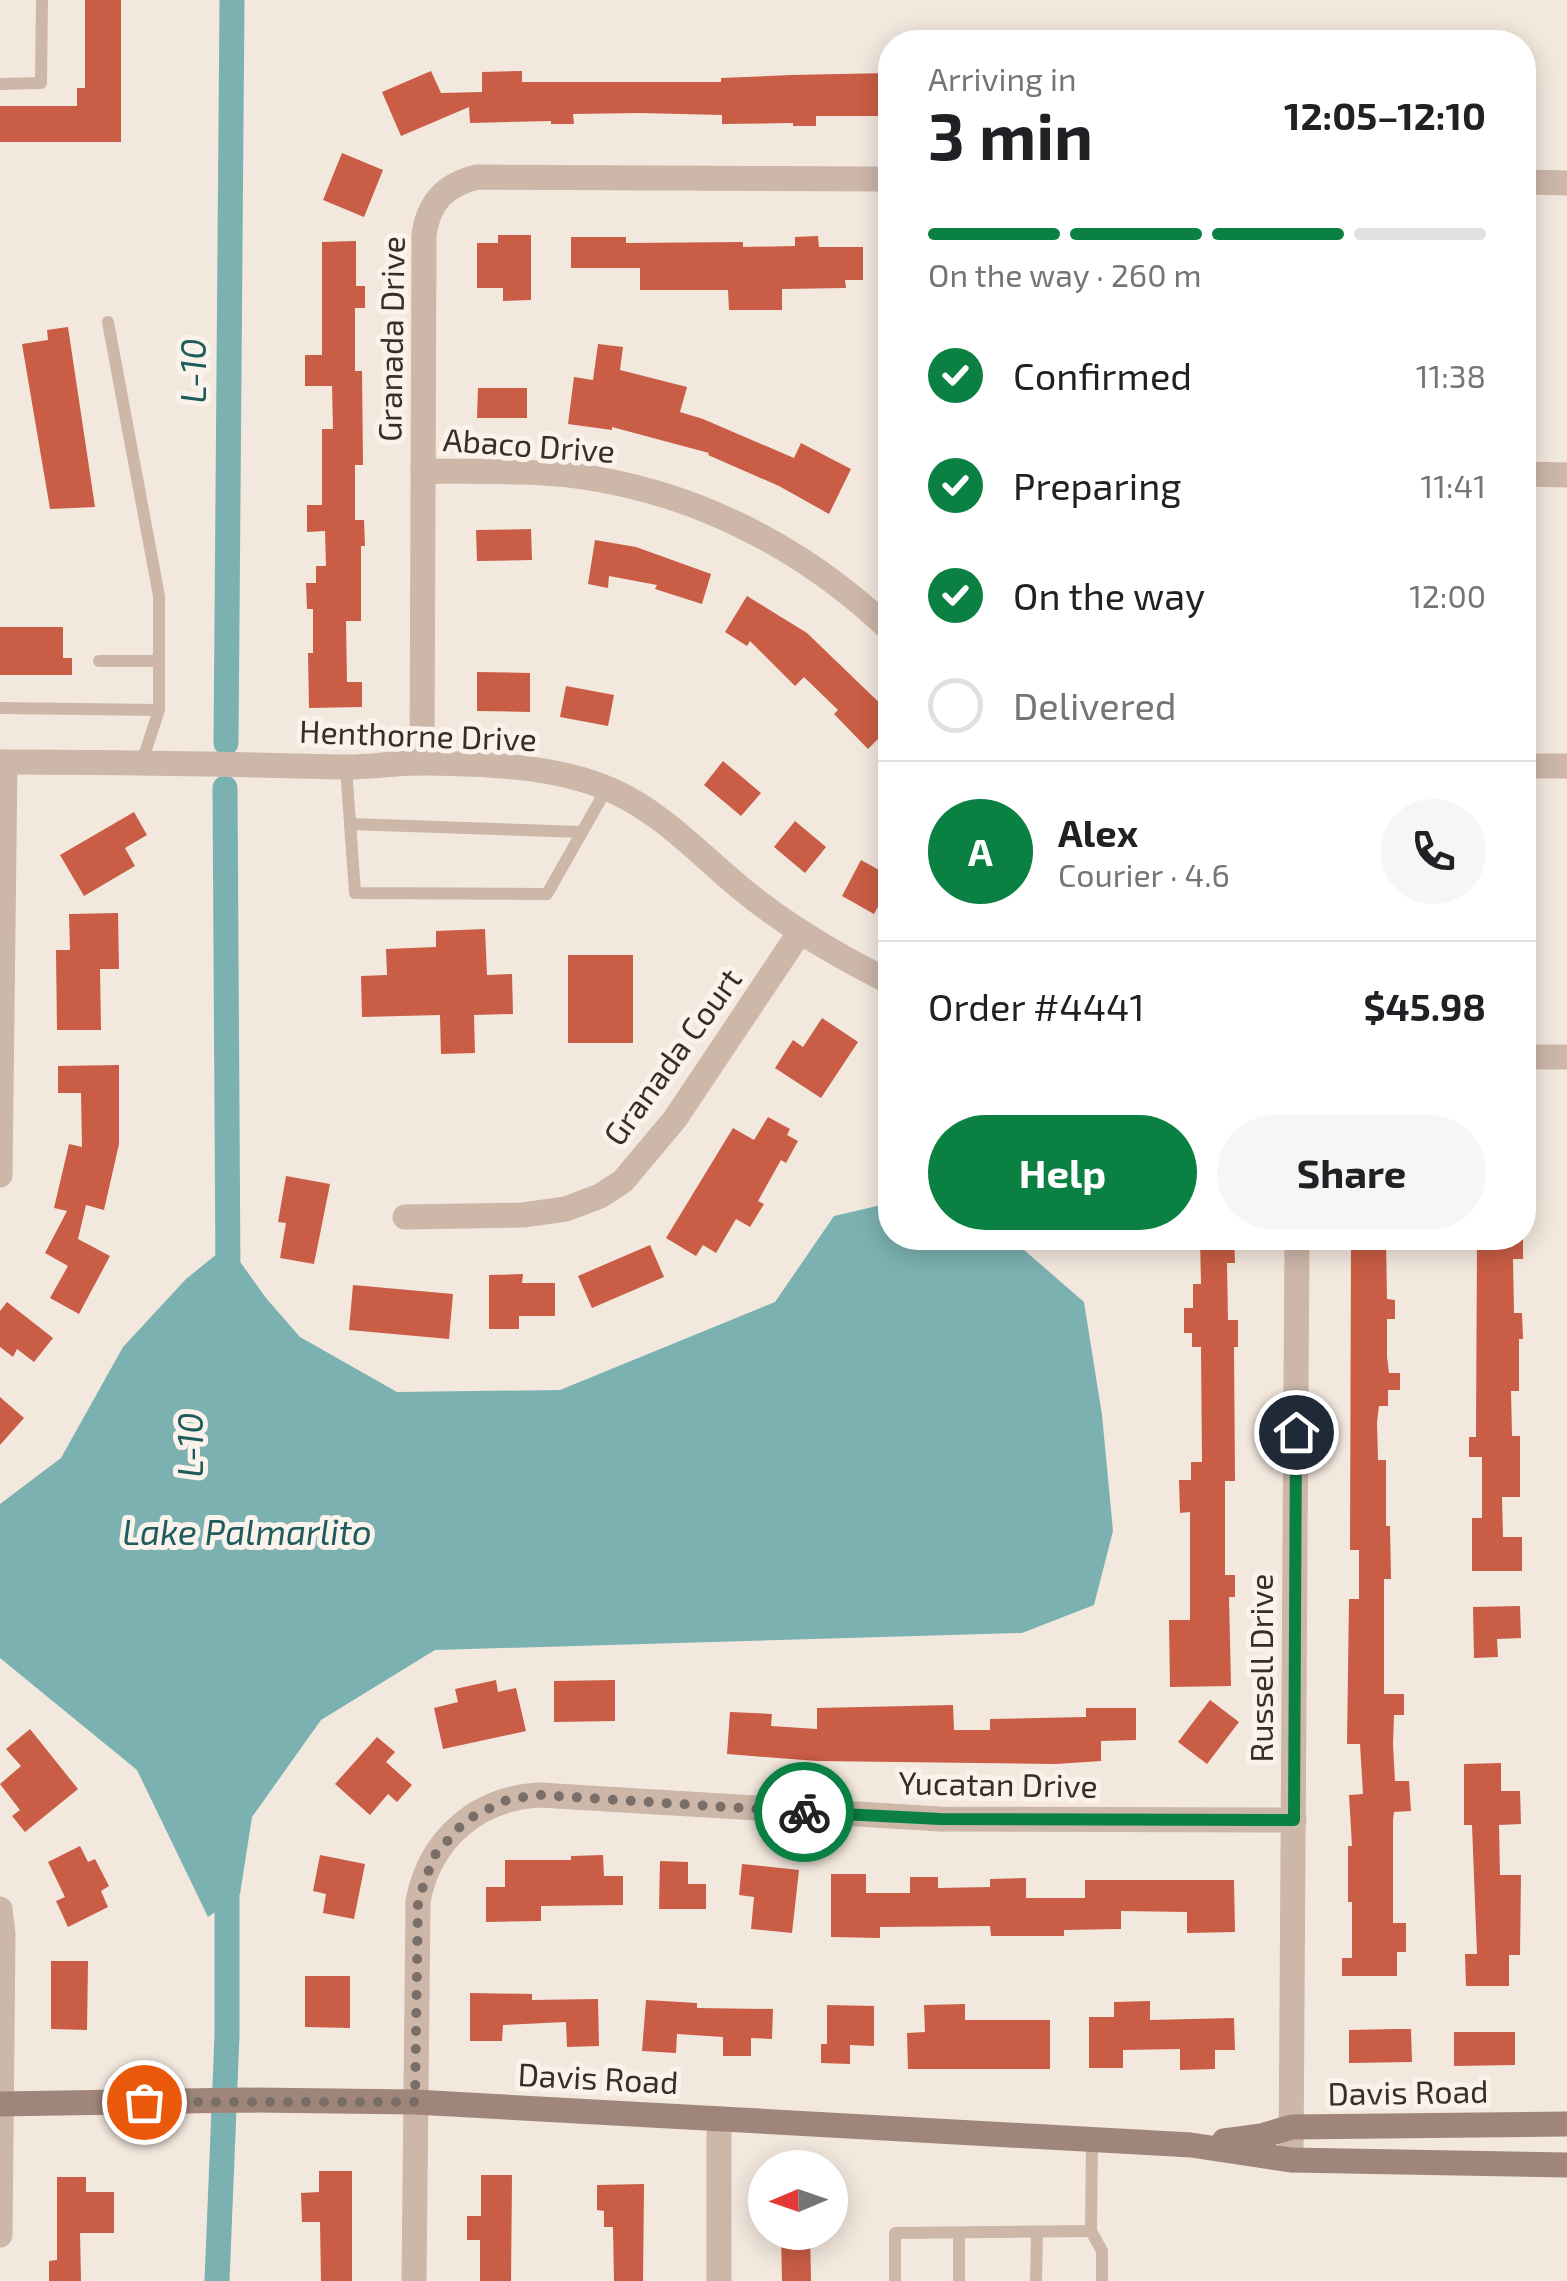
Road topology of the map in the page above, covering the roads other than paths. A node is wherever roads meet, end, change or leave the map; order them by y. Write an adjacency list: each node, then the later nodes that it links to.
1 (42, 0): 2 (lane)
2 (0, 84)
3 (878, 179): 7 (street, Granada Drive)
4 (1536, 182): 5 (street)
5 (1567, 183)
6 (108, 322): 12 (lane)
7 (423, 471): 10 (street, Abaco Drive); 17 (street, Granada Drive)
8 (1536, 474): 9 (street)
9 (1567, 475)
10 (878, 618)
11 (98, 661): 12 (lane)
12 (159, 661): 14 (lane)
13 (0, 708): 14 (lane)
14 (160, 710): 16 (lane)
15 (3, 762): 16 (street, Henthorne Drive); 28 (street)
16 (142, 762): 20 (street, Henthorne Drive)
17 (422, 763): 20 (street, Henthorne Drive); 21 (street, Henthorne Drive)
18 (1536, 766): 19 (street)
19 (1567, 766)
20 (346, 767): 22 (lane)
21 (608, 788): 23 (lane); 24 (street, Henthorne Drive)
22 (350, 824): 23 (lane); 23 (lane)
23 (582, 832)
24 (800, 932): 25 (street, Henthorne Drive); 30 (street, Granada Court)
25 (878, 975)
26 (1536, 1057): 27 (street)
27 (1567, 1057)
28 (2, 1064): 29 (street)
29 (0, 1175)
30 (405, 1217)
31 (1297, 1250): 32 (street, Russell Drive)
32 (1294, 1820): 34 (street, Yucatan Drive); 38 (street, Russell Drive)
33 (0, 1909): 35 (street)
34 (415, 2102): 35 (street, Davis Road); 36 (street, Davis Road); 47 (street, Yucatan Drive)
35 (1, 2104): 46 (street)
36 (720, 2119): 39 (street, Davis Road); 48 (street)
37 (1567, 2124): 38 (street, Davis Road)
38 (1292, 2127): 40 (street, Davis Road); 41 (street, Russell Drive)
39 (1092, 2142): 40 (street, Davis Road); 43 (lane)
40 (1191, 2146): 41 (street, Davis Road)
41 (1292, 2160): 42 (street, Davis Road)
42 (1567, 2165)
43 (1091, 2231): 45 (lane); 52 (lane)
44 (958, 2234): 45 (lane); 49 (lane); 50 (lane)
45 (1036, 2234): 51 (lane)
46 (0, 2235)
47 (414, 2281)
48 (719, 2281)
49 (894, 2281)
50 (958, 2281)
51 (1036, 2281)
52 (1102, 2281)

